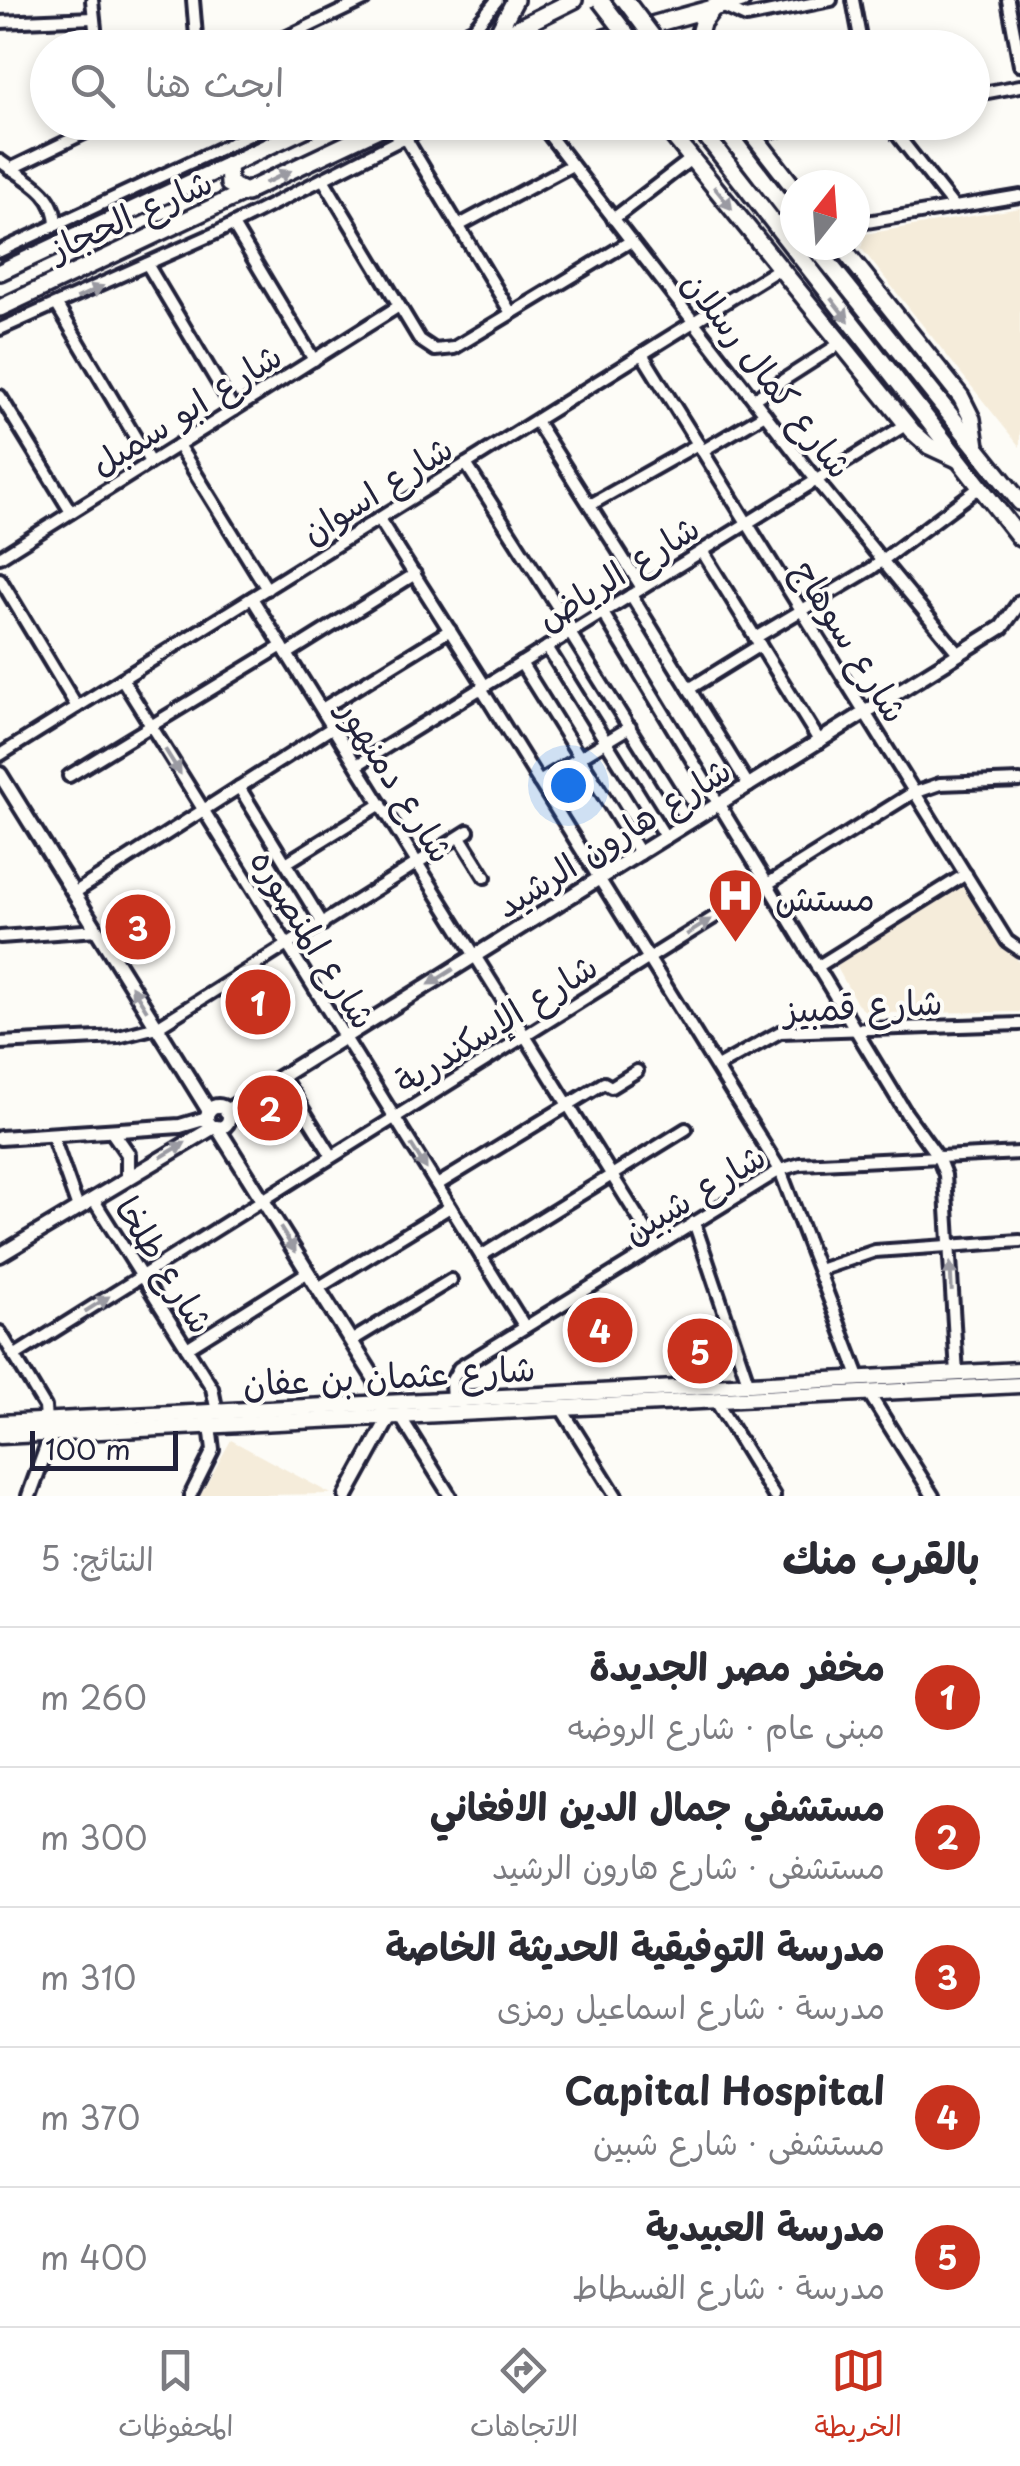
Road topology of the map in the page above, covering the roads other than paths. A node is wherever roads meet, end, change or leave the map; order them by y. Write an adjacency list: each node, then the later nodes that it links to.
1 (92, 0): 14 (street)
2 (193, 0): 17 (street)
3 (364, 0): 18 (street)
4 (497, 0): 19 (street)
5 (516, 0): 20 (main road)
6 (574, 0): 21 (main road)
7 (600, 0): 22 (main road, bridge)
8 (625, 0): 24 (main road, bridge)
9 (742, 0): 13 (main road)
10 (831, 0): 13 (street)
11 (853, 0): 26 (street)
12 (1008, 0): 27 (street)
13 (718, 4): 23 (main road); 25 (main road)
14 (93, 18): 15 (street); 16 (street)
15 (0, 22)
16 (95, 30)
17 (196, 30)
18 (302, 30)
19 (470, 30)
20 (495, 30)
21 (513, 30)
22 (623, 30)
23 (629, 30)
24 (648, 30)
25 (700, 30)
26 (859, 30)
27 (1020, 65)
28 (1020, 86): 29 (street)
29 (990, 91)
30 (64, 140): 43 (street)
31 (238, 140): 57 (street)
32 (281, 140): 44 (main road, شارع الحجاز)
33 (355, 140): 49 (main road, شارع الحجاز, one-way to 33)
34 (399, 140): 47 (street)
35 (407, 140): 58 (street)
36 (553, 140): 45 (street, شارع كمال رسلان)
37 (677, 140): 42 (main road)
38 (708, 140): 84 (main road, one-way to 84)
39 (733, 140): 51 (main road)
40 (756, 140): 46 (main road)
41 (901, 140): 52 (street)
42 (692, 159): 54 (street); 64 (main road, one-way to 64)
43 (5, 165): 57 (street)
44 (228, 165): 48 (main road, شارع الحجاز); 49 (main road)
45 (572, 165): 54 (street, شارع كمال رسلان); 58 (street)
46 (780, 170)
47 (323, 179): 56 (street); 67 (street)
48 (182, 185): 53 (main road); 65 (main road, شارع الحجاز)
49 (247, 192): 53 (main road, شارع الحجاز)
50 (1020, 196): 52 (street)
51 (780, 201)
52 (954, 207): 55 (street)
53 (205, 211): 68 (main road, شارع الحجاز)
54 (614, 218): 59 (street, شارع كمال رسلان)
55 (870, 221)
56 (233, 224): 63 (street); 74 (street)
57 (56, 225): 60 (street)
58 (458, 226): 69 (street)
59 (631, 241): 69 (street); 70 (street, شارع كمال رسلان)
60 (0, 251)
61 (826, 260): 82 (main road)
62 (852, 260): 82 (main road)
63 (147, 264): 66 (street, one-way to 63); 77 (street)
64 (780, 268): 70 (street, شارع اسوان); 72 (main road)
65 (0, 272)
66 (58, 306): 71 (street); 85 (street)
67 (400, 306): 69 (street); 74 (street, شارع ابو سمبل)
68 (0, 308)
69 (510, 314)
70 (694, 322): 73 (street, شارع اسوان); 76 (street, شارع كمال رسلان)
71 (0, 329)
72 (841, 343): 76 (street); 80 (main road)
73 (642, 354): 79 (street, شارع اسوان); 83 (street, شارع سوهاج)
74 (314, 360): 77 (street, شارع ابو سمبل)
75 (0, 396): 91 (street)
76 (754, 400): 78 (street, شارع كمال رسلان)
77 (234, 410): 81 (street, شارع ابو سمبل)
78 (764, 414): 83 (street); 87 (street, شارع كمال رسلان)
79 (536, 421): 86 (street, شارع اسوان); 90 (street)
80 (907, 424): 84 (main road); 87 (street, شارع الرياض)
81 (178, 445): 85 (street, شارع ابو سمبل); 101 (street)
82 (976, 446): 89 (main road)
83 (700, 447): 90 (street); 93 (street, شارع سوهاج)
84 (958, 459): 88 (main road)
85 (150, 462): 91 (street, شارع ابو سمبل)
86 (466, 464): 92 (street, شارع اسوان); 108 (street)
87 (816, 480): 93 (street, شارع الرياض); 97 (street, شارع كمال رسلان)
88 (980, 487): 94 (main road); 97 (street)
89 (1020, 502)
90 (590, 505): 100 (street)
91 (71, 512): 96 (street, شارع ابو سمبل)
92 (379, 518): 98 (street); 101 (street, شارع اسوان)
93 (747, 523): 95 (street, شارع الرياض); 105 (street, شارع سوهاج)
94 (1020, 538)
95 (702, 551): 100 (street, شارع الرياض); 109 (street)
96 (0, 557)
97 (882, 561): 105 (street); 112 (street, شارع كمال رسلان)
98 (414, 574): 107 (street); 111 (street)
99 (0, 579): 117 (street)
100 (642, 588): 102 (street, شارع الرياض)
101 (267, 589): 103 (street, شارع اسوان)
102 (631, 595): 106 (street, شارع الرياض); 116 (street)
103 (252, 598): 111 (street, شارع دمنهور); 114 (street, شارع اسوان)
104 (1020, 602): 112 (street, شارع هارون الرشيد)
105 (801, 610): 109 (street); 119 (street, شارع سوهاج)
106 (603, 613): 108 (street, شارع الرياض); 136 (street)
107 (450, 630): 115 (street); 118 (street)
108 (571, 632): 110 (street, شارع الرياض); 122 (street)
109 (758, 641): 116 (street); 124 (street)
110 (547, 647): 113 (street, شارع الرياض); 123 (street)
111 (285, 650): 118 (street, شارع دمنهور); 120 (street)
112 (959, 654): 119 (street, شارع هارون الرشيد)
113 (521, 663): 115 (street, شارع الرياض); 126 (street)
114 (122, 680): 117 (street, شارع اسوان); 120 (street, شارع المنصوره)
115 (483, 687): 127 (street, شارع الرياض); 131 (street)
116 (689, 689): 132 (street)
117 (77, 707): 125 (street, شارع اسوان)
118 (322, 709): 121 (street, شارع دمنهور)
119 (866, 714): 124 (street, شارع هارون الرشيد); 134 (street, شارع سوهاج)
120 (151, 726): 129 (street); 137 (street, شارع المنصوره, one-way to 137)
121 (333, 727): 127 (street, شارع دمنهور); 133 (street)
122 (630, 727): 123 (street); 138 (street)
123 (606, 742): 126 (street); 139 (street)
124 (820, 742): 132 (street, شارع هارون الرشيد)
125 (0, 755)
126 (580, 757): 131 (street); 140 (street)
127 (356, 765): 135 (street, شارع دمنهور)
128 (0, 774): 147 (street)
129 (69, 776)
130 (1020, 781): 134 (street, شارع الإسكندرية)
131 (539, 782): 145 (street)
132 (749, 786): 136 (street, شارع هارون الرشيد)
133 (239, 787): 137 (street); 141 (street)
134 (914, 792): 143 (street, شارع سوهاج); 146 (street, شارع الإسكندرية)
135 (381, 804): 141 (street); 142 (street, شارع دمنهور)
136 (720, 804): 138 (street, شارع هارون الرشيد); 146 (street)
137 (203, 810): 147 (street); 151 (street, شارع المنصوره)
138 (689, 824): 139 (street, شارع هارون الرشيد)
139 (666, 838): 140 (street, شارع هارون الرشيد)
140 (640, 854): 145 (street, شارع هارون الرشيد)
141 (286, 863): 148 (street)
142 (418, 864): 144 (street); 148 (street); 153 (street, شارع دمنهور)
143 (966, 874): 152 (street, شارع سوهاج); 155 (street)
144 (485, 877)
145 (600, 879): 153 (street, شارع هارون الرشيد); 154 (street)
146 (766, 884): 154 (street, شارع الإسكندرية, one-way to 146); 155 (street)
147 (74, 893): 149 (street)
148 (322, 924): 151 (street)
149 (97, 930): 150 (street); 157 (street, one-way to 149)
150 (0, 936)
151 (288, 946): 157 (street); 160 (street, شارع المنصوره)
152 (1020, 950)
153 (476, 956): 159 (street, شارع دمنهور); 160 (street, شارع هارون الرشيد, one-way to 160)
154 (649, 958): 159 (street, شارع الإسكندرية); 162 (street)
155 (817, 967): 158 (street)
156 (1020, 1024): 158 (street, شارع قمبيز)
157 (157, 1027): 161 (street); 167 (street)
158 (854, 1028): 162 (street, شارع قمبيز); 174 (street)
159 (525, 1036): 165 (street, شارع دمنهور); 166 (street, شارع الإسكندرية)
160 (344, 1037): 164 (street, شارع هارون الرشيد); 166 (street, شارع المنصوره)
161 (0, 1043)
162 (716, 1066): 175 (street)
163 (637, 1071): 165 (street)
164 (282, 1076): 167 (street, شارع هارون الرشيد); 173 (street)
165 (568, 1105): 176 (street, شارع دمنهور); 178 (street)
166 (394, 1117): 173 (street, شارع الإسكندرية); 178 (street, شارع المنصوره, one-way to 178)
167 (212, 1121): 169 (street); 177 (street, one-way to 167); 180 (street)
168 (686, 1129): 176 (street)
169 (112, 1131): 170 (street); 177 (street)
170 (52, 1135): 171 (street); 182 (street)
171 (0, 1138)
172 (1020, 1153): 174 (street, شارع شبين)
173 (332, 1156): 180 (street, شارع الإسكندرية)
174 (938, 1157): 175 (street, شارع شبين); 185 (street)
175 (780, 1170): 183 (street, شارع شبين); 189 (street)
176 (612, 1175): 186 (street, شارع دمنهور); 188 (street)
177 (128, 1178): 179 (street)
178 (437, 1185): 181 (street, شارع المنصوره)
179 (93, 1199): 182 (street); 191 (street, شارع طلخا)
180 (263, 1200): 190 (street, one-way to 190); 191 (street, شارع الإسكندرية)
181 (450, 1207): 188 (street, شارع المنصوره); 193 (street)
182 (78, 1208): 187 (street)
183 (694, 1222): 186 (street, شارع شبين); 201 (street)
184 (1020, 1241): 185 (street)
185 (949, 1245): 189 (street); 200 (street, one-way to 185)
186 (656, 1246): 194 (street, شارع شبين)
187 (0, 1255)
188 (481, 1256): 194 (street, شارع المنصوره)
189 (819, 1270): 203 (street)
190 (308, 1272): 193 (street); 197 (street)
191 (141, 1276): 197 (street, شارع طلخا); 198 (street, شارع الإسكندرية, one-way to 191)
192 (451, 1280): 196 (street)
193 (318, 1288): 196 (street)
194 (525, 1327): 205 (street, شارع شبين)
195 (0, 1332): 198 (street)
196 (352, 1341): 206 (street)
197 (187, 1348): 209 (street, شارع طلخا)
198 (14, 1356): 211 (street)
199 (1020, 1370): 200 (main road, شارع عثمان بن عفان)
200 (957, 1374): 203 (main road, شارع عثمان بن عفان)
201 (749, 1385): 203 (main road, شارع عثمان بن عفان); 205 (main road, شارع عثمان بن عفان)
202 (1020, 1385): 203 (main road, شارع عثمان بن عفان)
203 (864, 1386): 204 (main road, شارع عثمان بن عفان); 219 (street)
204 (715, 1400): 207 (main road, شارع عثمان بن عفان); 218 (street)
205 (452, 1401): 206 (main road, شارع عثمان بن عفان)
206 (379, 1404): 209 (main road, شارع عثمان بن عفان)
207 (560, 1408): 208 (main road, شارع عثمان بن عفان); 217 (street)
208 (395, 1416): 209 (main road, شارع عثمان بن عفان); 215 (street); 216 (street)
209 (213, 1419): 211 (main road, شارع عثمان بن عفان); 214 (street)
210 (0, 1423): 211 (main road, شارع عثمان بن عفان)
211 (49, 1427): 212 (main road, شارع عثمان بن عفان); 213 (street)
212 (0, 1436)
213 (29, 1496)
214 (190, 1496)
215 (346, 1496)
216 (450, 1496)
217 (616, 1496)
218 (774, 1496)
219 (933, 1496)

